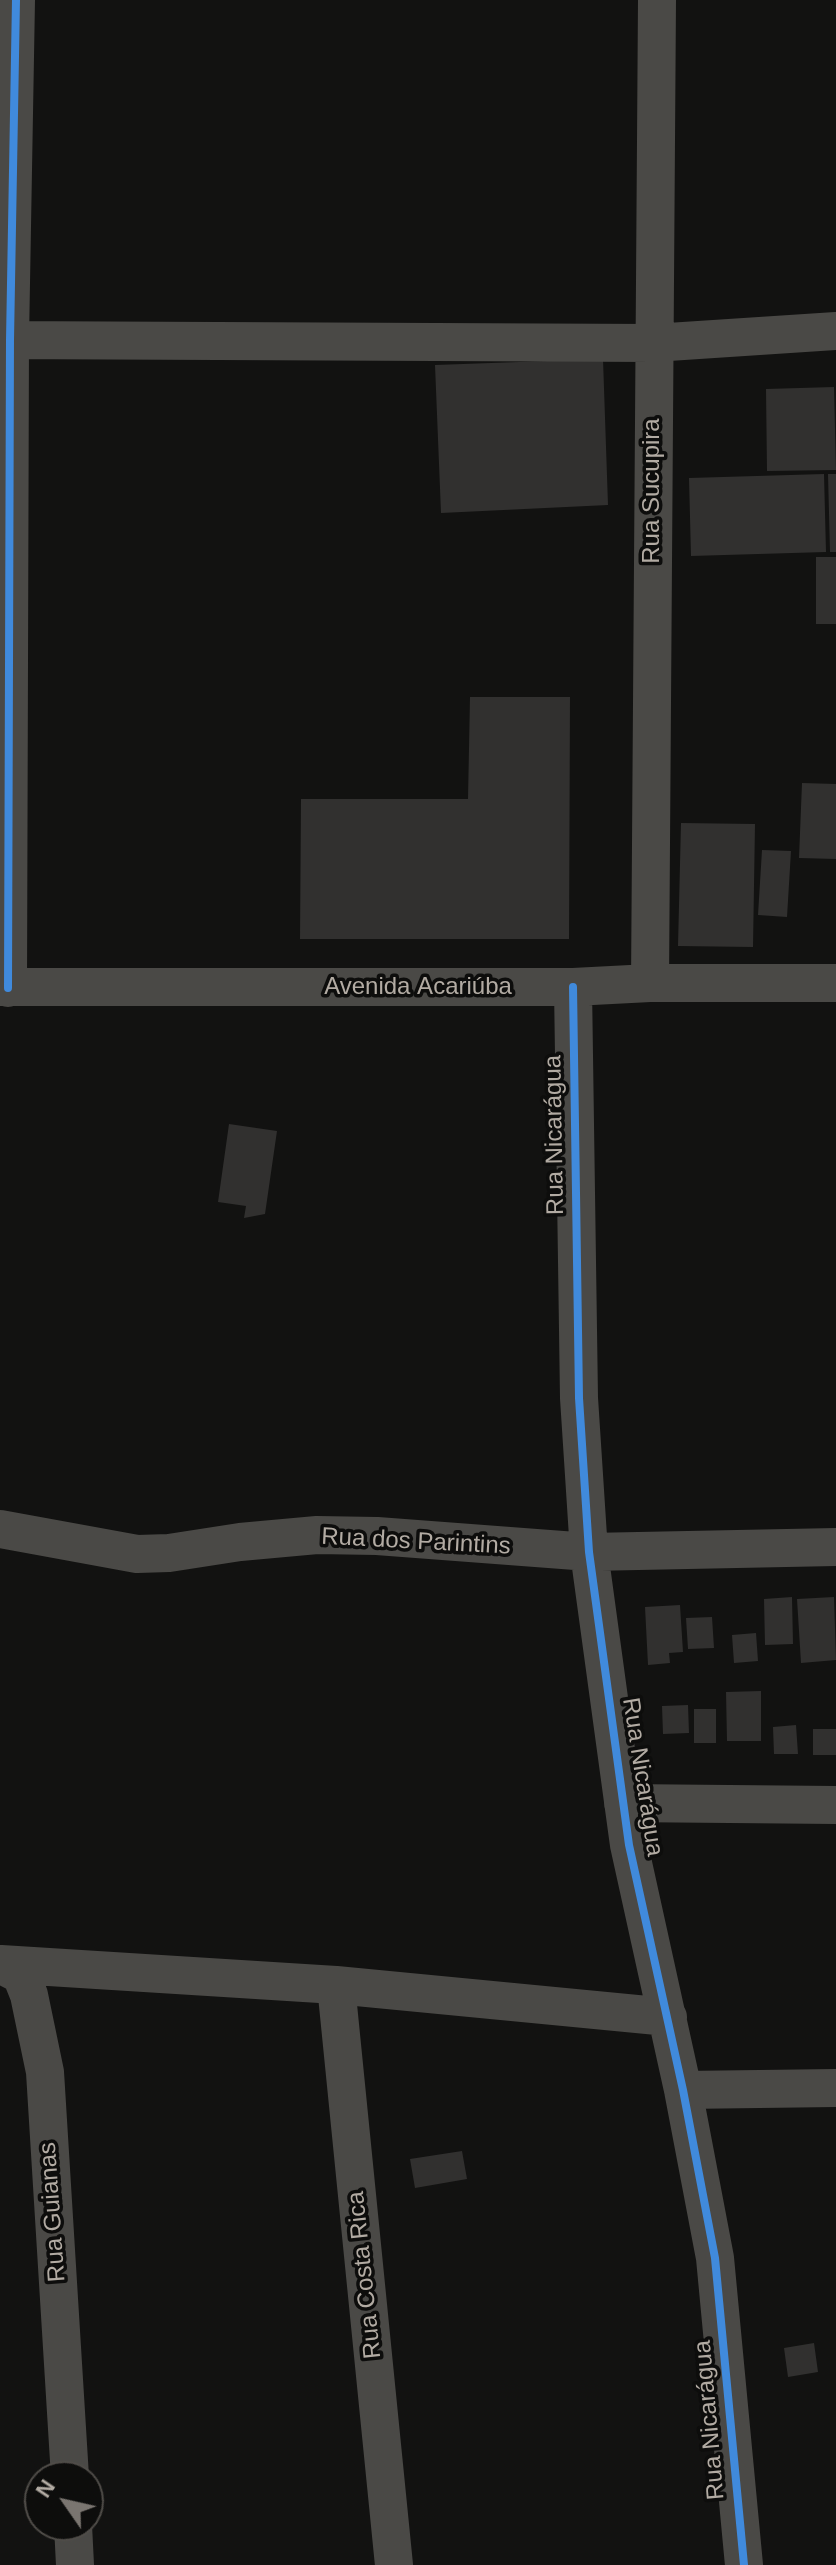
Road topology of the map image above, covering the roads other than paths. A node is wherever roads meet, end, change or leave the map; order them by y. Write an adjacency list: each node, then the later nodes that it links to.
1 (16, 0): 4 (street)
2 (657, 0): 5 (street, Rua Sucupira)
3 (836, 331): 5 (street)
4 (5, 340): 5 (street); 9 (street)
5 (653, 343): 6 (street, Rua Sucupira)
6 (650, 983): 7 (street, Avenida Acariúba); 8 (street, Avenida Acariúba)
7 (836, 983)
8 (573, 987): 9 (street, Avenida Acariúba); 12 (street, Rua Nicarágua)
9 (4, 988)
10 (0, 1529): 12 (street, Rua dos Parintins)
11 (836, 1547): 12 (street, Rua dos Parintins)
12 (589, 1552): 13 (street, Rua Nicarágua)
13 (623, 1803): 14 (street); 17 (street, Rua Nicarágua)
14 (836, 1805)
15 (1, 1964): 16 (street); 20 (street, Rua Guianas)
16 (336, 1985): 17 (street); 23 (street, Rua Costa Rica)
17 (668, 2017): 19 (street, Rua Nicarágua)
18 (836, 2088): 19 (street)
19 (683, 2090): 24 (street, Rua Nicarágua)
20 (69, 2461)
21 (74, 2541): 22 (street)
22 (75, 2565)
23 (394, 2565)
24 (744, 2565)

